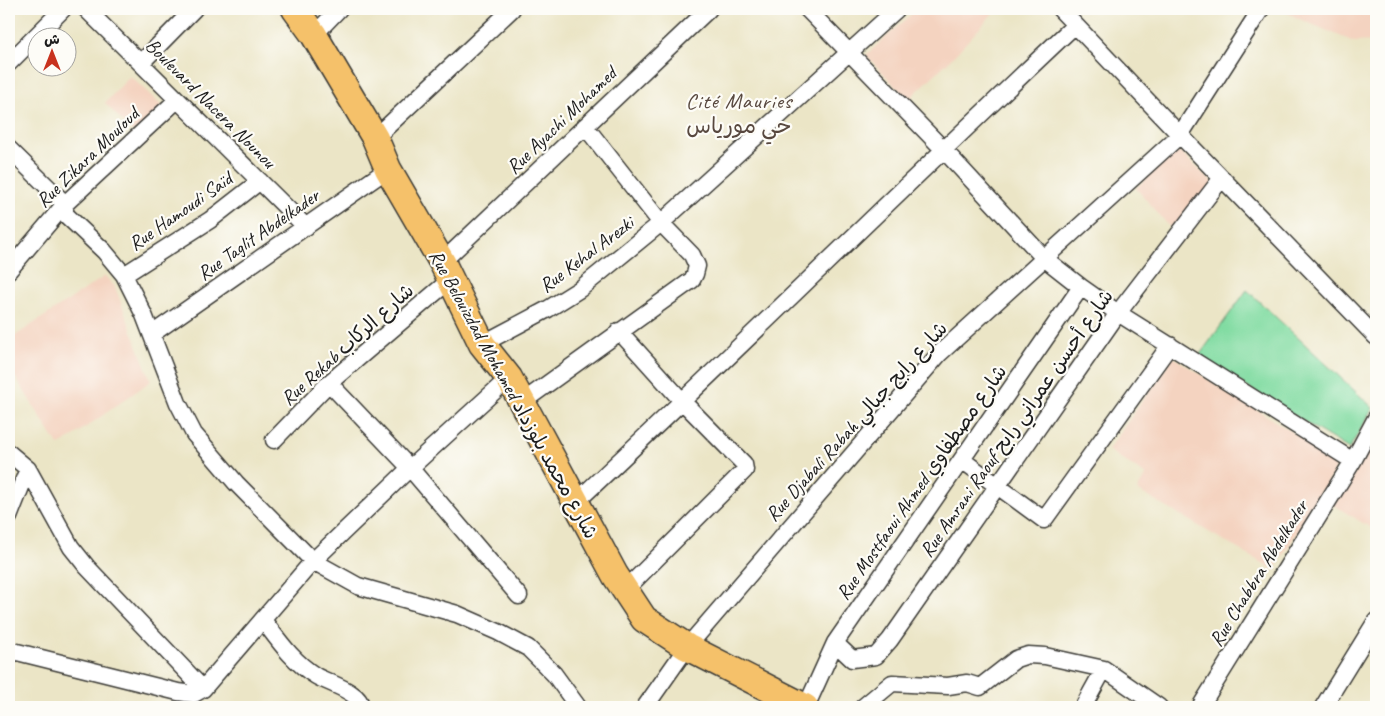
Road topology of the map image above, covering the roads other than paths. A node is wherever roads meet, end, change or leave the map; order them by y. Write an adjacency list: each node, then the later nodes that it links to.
1 (63, 9): 15 (street)
2 (86, 9): 16 (street, Boulevard Nacera Nounou)
3 (194, 9): 16 (street)
4 (295, 9): 13 (main road, Rue Belouizdad Mohamed شارع محمد بلوزداد)
5 (339, 9): 13 (street)
6 (512, 9): 20 (street)
7 (709, 9): 18 (street, Rue Ayachi Mohamed)
8 (807, 9): 14 (street)
9 (897, 9): 14 (street, Rue Kehal Arezki)
10 (1060, 9): 12 (street)
11 (1261, 9): 19 (street, Rue Djabali Rabah شارع رابح جبالي)
12 (1075, 26): 19 (street); 22 (street)
13 (314, 34): 20 (main road, Rue Belouizdad Mohamed شارع محمد بلوزداد)
14 (848, 52): 22 (street); 27 (street, Rue Kehal Arezki)
15 (9, 63)
16 (141, 63): 17 (street, Boulevard Nacera Nounou)
17 (178, 100): 25 (street, Boulevard Nacera Nounou); 26 (street, Rue Zikara Mouloud)
18 (585, 126): 27 (street); 31 (street, Rue Ayachi Mohamed)
19 (1180, 135): 24 (street); 29 (street, Rue Djabali Rabah شارع رابح جبالي)
20 (375, 138): 23 (main road, Rue Belouizdad Mohamed شارع محمد بلوزداد)
21 (9, 149): 26 (street)
22 (943, 149): 29 (street); 42 (street)
23 (388, 170): 28 (street, Rue Taglit Abdelkader); 31 (main road, Rue Belouizdad Mohamed شارع محمد بلوزداد)
24 (1222, 178): 34 (street, Rue Amrani Raouf شارع أحسن عمراني رابح); 37 (street)
25 (260, 181): 28 (street, Boulevard Nacera Nounou); 32 (street, Rue Hamoudi Saïd)
26 (65, 204): 30 (street, Rue Zikara Mouloud); 32 (street)
27 (661, 223): 35 (street); 38 (street, Rue Kehal Arezki)
28 (306, 227): 36 (street, Rue Taglit Abdelkader)
29 (1044, 258): 33 (street); 60 (street, Rue Djabali Rabah شارع رابح جبالي)
30 (9, 270)
31 (446, 271): 38 (main road, Rue Belouizdad Mohamed شارع محمد بلوزداد); 41 (street, Rue Rekab شارع الركاب)
32 (124, 275): 36 (street)
33 (1081, 287): 34 (street); 47 (street, Rue Mostfaoui Ahmed شارع مصطفاوي)
34 (1118, 313): 39 (street); 51 (street, Rue Amrani Raouf شارع أحسن عمراني رابح)
35 (619, 331): 42 (street); 43 (street)
36 (152, 334): 54 (street)
37 (1376, 337)
38 (482, 344): 40 (main road, Rue Belouizdad Mohamed شارع محمد بلوزداد)
39 (1170, 345): 48 (street); 51 (street)
40 (509, 378): 43 (main road, Rue Belouizdad Mohamed شارع محمد بلوزداد); 49 (street)
41 (329, 383): 45 (street, Rue Rekab شارع الركاب); 49 (street)
42 (683, 402): 52 (street); 55 (street)
43 (521, 403): 52 (main road, Rue Belouizdad Mohamed شارع محمد بلوزداد)
44 (1376, 418): 48 (street, Rue Chabbra Abdelkader)
45 (274, 440)
46 (9, 453): 50 (street)
47 (962, 460): 51 (street); 59 (street, Rue Mostfaoui Ahmed شارع مصطفاوي)
48 (1353, 460): 71 (street, Rue Chabbra Abdelkader)
49 (410, 468): 54 (street); 56 (street)
50 (28, 469): 53 (street); 63 (street)
51 (998, 486): 59 (street, Rue Amrani Raouf شارع أحسن عمراني رابح)
52 (576, 503): 55 (main road, Rue Belouizdad Mohamed شارع محمد بلوزداد)
53 (9, 517)
54 (313, 561): 57 (street); 65 (street)
55 (625, 590): 60 (main road, Rue Belouizdad Mohamed شارع محمد بلوزداد)
56 (519, 596)
57 (263, 620): 63 (street); 64 (street)
58 (1376, 621): 72 (street)
59 (835, 643): 67 (street, Rue Mostfaoui Ahmed شارع مصطفاوي)
60 (686, 647): 66 (street, Rue Djabali Rabah شارع رابح جبالي); 67 (main road, Rue Belouizdad Mohamed شارع محمد بلوزداد)
61 (9, 650): 63 (street)
62 (1104, 669): 68 (street); 69 (street); 70 (street)
63 (203, 689)
64 (362, 707)
65 (578, 707)
66 (645, 707)
67 (806, 707)
68 (863, 707)
69 (1083, 707)
70 (1159, 707)
71 (1200, 707)
72 (1323, 707)

